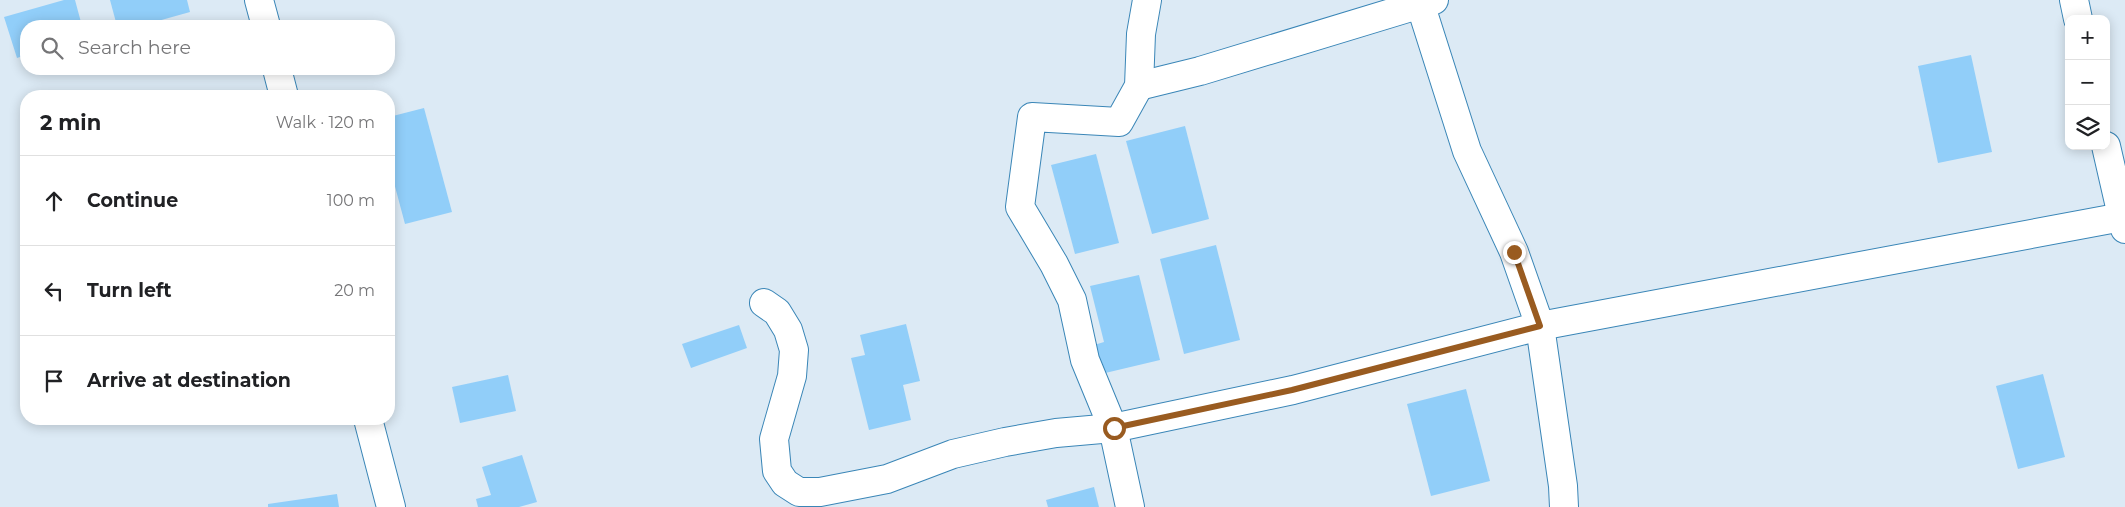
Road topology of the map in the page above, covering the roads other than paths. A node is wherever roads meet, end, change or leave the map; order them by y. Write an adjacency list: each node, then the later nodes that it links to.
1 (259, 0): 6 (street)
2 (1147, 0): 8 (street)
3 (2074, 0): 5 (street)
4 (1424, 2): 8 (street); 13 (street)
5 (2077, 15)
6 (264, 20)
7 (279, 75): 9 (street)
8 (1139, 86): 15 (street)
9 (282, 90)
10 (2107, 150): 11 (street)
11 (2123, 223): 13 (street)
12 (764, 303): 15 (street)
13 (1540, 326): 15 (street); 18 (street)
14 (370, 425): 16 (street)
15 (1114, 428): 17 (street)
16 (391, 507)
17 (1130, 507)
18 (1564, 507)

